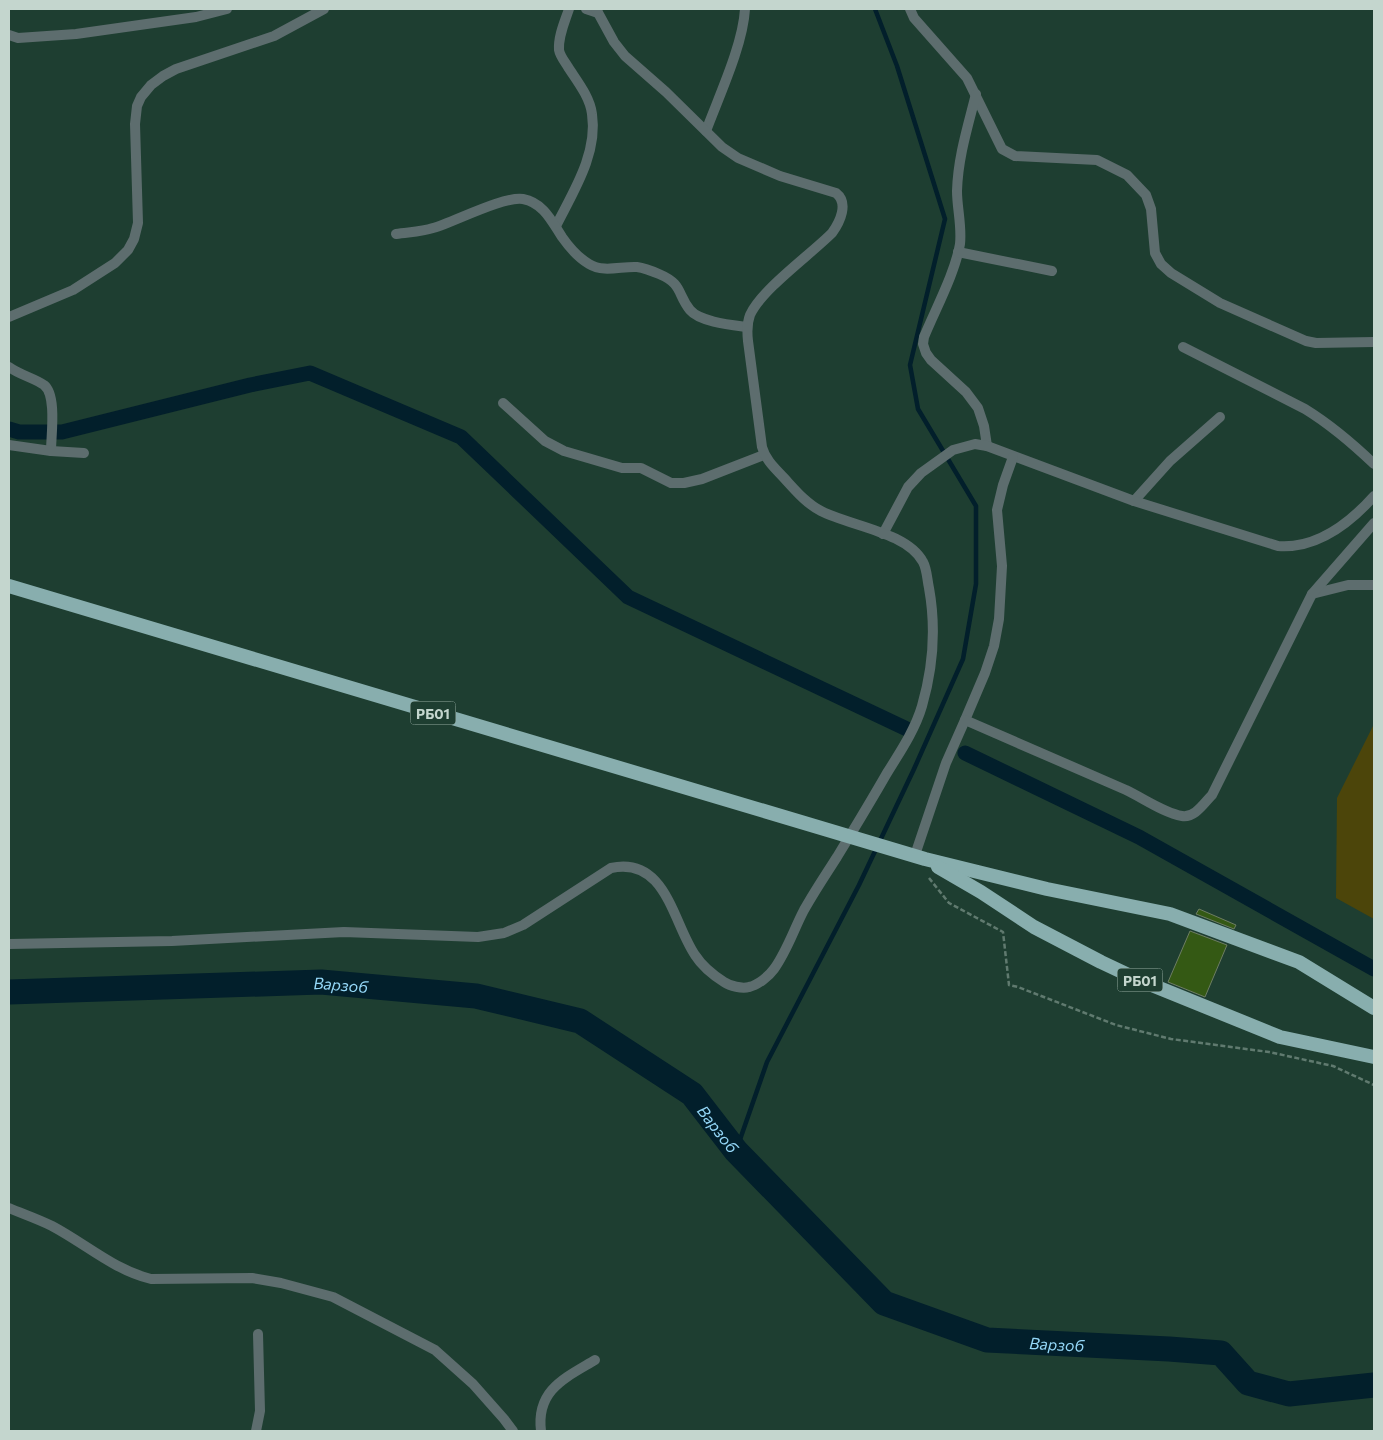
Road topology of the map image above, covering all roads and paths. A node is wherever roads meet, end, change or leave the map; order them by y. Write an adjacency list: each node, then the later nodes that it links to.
1 (227, 9): 8 (street)
2 (324, 9): 15 (street)
3 (569, 9): 11 (street)
4 (586, 9): 7 (street)
5 (745, 9): 10 (street)
6 (910, 9): 9 (street)
7 (597, 11): 10 (street)
8 (9, 35)
9 (976, 94): 13 (street); 17 (street)
10 (706, 131): 16 (street)
11 (556, 226): 12 (street); 16 (street)
12 (396, 234)
13 (958, 252): 14 (street); 23 (street)
14 (1052, 271)
15 (9, 317)
16 (747, 327): 26 (street)
17 (1374, 342)
18 (1183, 347): 28 (street)
19 (9, 367): 24 (street)
20 (503, 403): 26 (street)
21 (1220, 417): 30 (street)
22 (9, 445): 24 (street)
23 (987, 446): 27 (street); 32 (street)
24 (51, 448): 25 (street)
25 (84, 453)
26 (764, 455): 32 (street)
27 (1013, 457): 30 (street); 36 (street)
28 (1374, 464)
29 (1374, 496): 30 (street)
30 (1134, 501)
31 (1374, 523): 35 (street)
32 (882, 534): 37 (street)
33 (1374, 584): 35 (street)
34 (9, 586): 37 (highway, РБ01)
35 (1312, 594): 36 (street)
36 (965, 720): 38 (street)
37 (854, 837): 38 (highway, РБ01); 40 (street)
38 (914, 855): 41 (highway, РБ01); 42 (highway, РБ01)
39 (926, 875): 43 (path)
40 (9, 944)
41 (1374, 1008)
42 (1374, 1057)
43 (1374, 1085)
44 (9, 1208): 48 (street)
45 (258, 1334): 47 (street)
46 (595, 1360): 49 (street)
47 (256, 1431)
48 (513, 1431)
49 (541, 1431)

